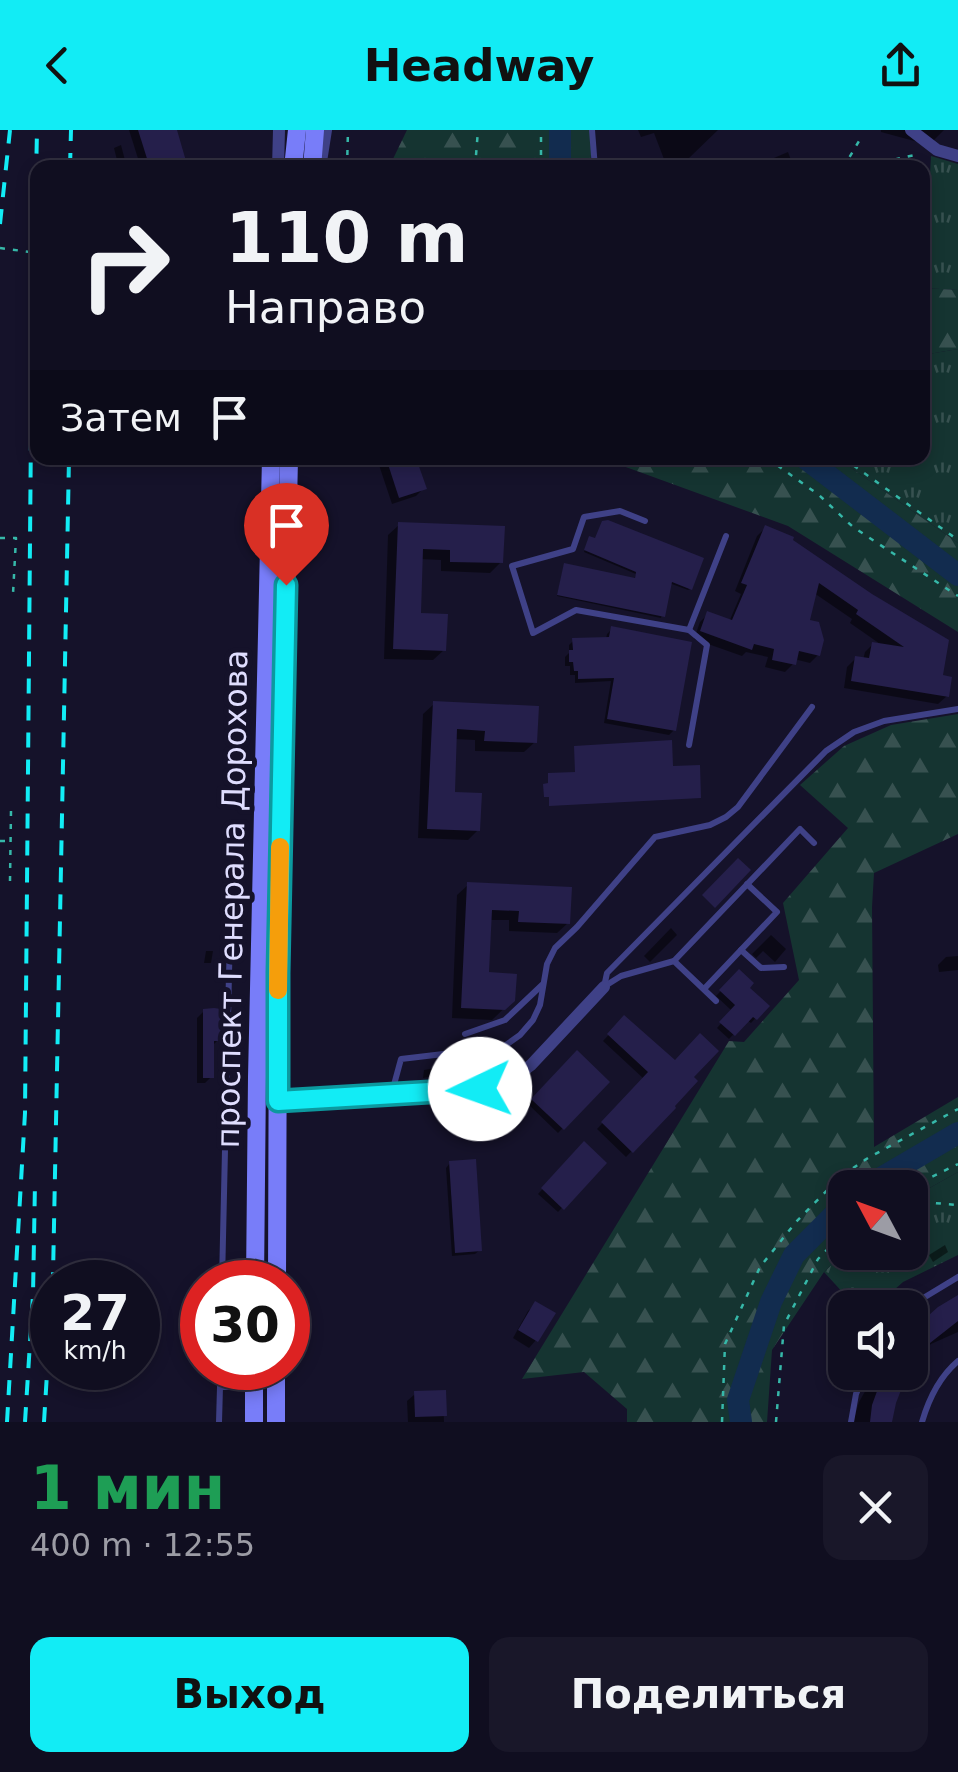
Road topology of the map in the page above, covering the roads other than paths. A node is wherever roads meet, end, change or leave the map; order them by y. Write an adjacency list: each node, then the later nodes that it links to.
1 (279, 130): 8 (street)
2 (297, 130): 9 (main road)
3 (315, 130): 10 (main road)
4 (326, 130): 11 (street)
5 (592, 130): 12 (lane)
6 (911, 130): 7 (street)
7 (958, 156)
8 (278, 160)
9 (294, 160)
10 (313, 160)
11 (321, 160)
12 (594, 160)
13 (271, 465): 32 (main road, проспект Генерала Дорохова)
14 (289, 465): 34 (main road, проспект Генерала Дорохова)
15 (646, 521): 17 (lane)
16 (726, 536): 17 (lane)
17 (689, 630): 20 (lane)
18 (812, 707): 27 (lane)
19 (958, 709): 28 (lane)
20 (689, 746)
21 (814, 843): 22 (lane)
22 (748, 884): 24 (lane); 25 (lane)
23 (231, 886): 35 (lane)
24 (742, 950): 26 (lane); 29 (lane)
25 (674, 961): 28 (lane); 29 (lane)
26 (784, 968)
27 (544, 983): 31 (lane); 33 (lane)
28 (604, 987): 33 (street)
29 (704, 990): 30 (lane)
30 (716, 1001)
31 (465, 1034)
32 (257, 1076): 34 (street); 36 (main road, проспект Генерала Дорохова)
33 (392, 1094): 34 (street)
34 (278, 1101): 37 (main road, проспект Генерала Дорохова)
35 (222, 1260)
36 (255, 1260)
37 (277, 1260)
38 (958, 1278): 39 (lane)
39 (928, 1294)
40 (958, 1361): 49 (lane)
41 (220, 1390): 45 (lane)
42 (254, 1390): 46 (main road)
43 (276, 1390): 47 (main road)
44 (858, 1390): 48 (lane)
45 (220, 1422)
46 (254, 1422)
47 (276, 1422)
48 (851, 1422)
49 (922, 1422)

